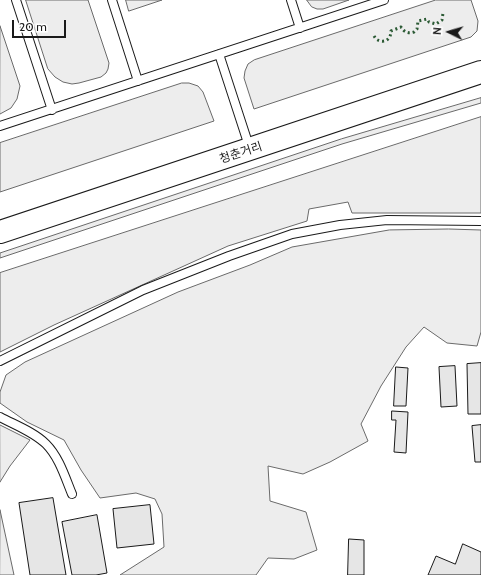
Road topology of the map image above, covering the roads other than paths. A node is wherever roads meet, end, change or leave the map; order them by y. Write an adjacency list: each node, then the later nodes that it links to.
1 (16, 0): 9 (lane)
2 (112, 0): 8 (lane)
3 (291, 0): 5 (lane)
4 (384, 0): 5 (lane)
5 (300, 28): 6 (lane)
6 (219, 54): 8 (lane); 11 (lane)
7 (481, 72): 11 (main road, 청춘거리)
8 (138, 81): 9 (lane)
9 (52, 110): 10 (lane)
10 (0, 126)
11 (250, 150): 13 (main road, 청춘거리)
12 (481, 221): 14 (lane)
13 (0, 232)
14 (0, 361)
15 (0, 417): 16 (lane)
16 (72, 494)

